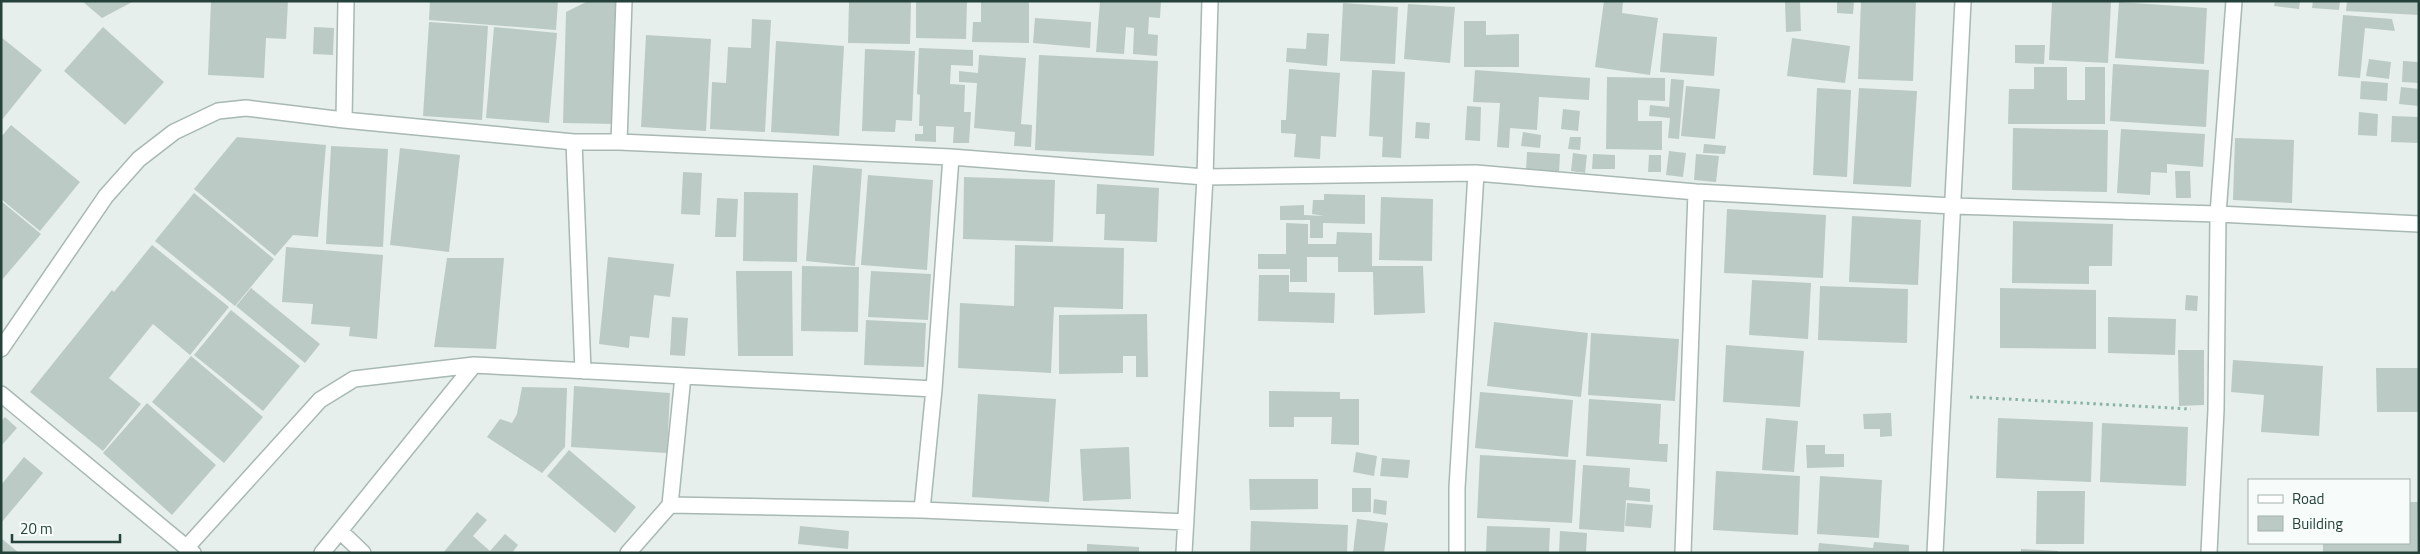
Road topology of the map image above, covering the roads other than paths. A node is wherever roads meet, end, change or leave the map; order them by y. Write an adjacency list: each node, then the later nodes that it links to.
1 (346, 1): 6 (street)
2 (624, 1): 8 (street)
3 (1210, 1): 11 (street)
4 (1963, 1): 13 (street)
5 (2234, 1): 14 (street)
6 (344, 120): 7 (street); 16 (street)
7 (574, 142): 8 (street); 18 (street)
8 (619, 142): 9 (street)
9 (951, 157): 11 (street); 20 (street)
10 (1476, 173): 11 (street); 12 (street); 31 (street)
11 (1205, 177): 24 (street)
12 (1696, 192): 13 (street); 32 (street)
13 (1953, 206): 14 (street); 33 (street)
14 (2218, 214): 15 (street); 34 (street)
15 (2419, 224)
16 (1, 349)
17 (474, 365): 18 (street); 25 (street); 26 (street)
18 (583, 371): 19 (street)
19 (683, 376): 20 (street); 22 (street)
20 (934, 389): 23 (street)
21 (1, 394): 26 (street)
22 (670, 505): 23 (street); 29 (street)
23 (922, 510): 24 (street)
24 (1186, 522): 30 (street)
25 (340, 532): 27 (street); 28 (street)
26 (190, 550)
27 (322, 553)
28 (363, 553)
29 (628, 553)
30 (1184, 553)
31 (1457, 553)
32 (1683, 553)
33 (1936, 553)
34 (2209, 553)

